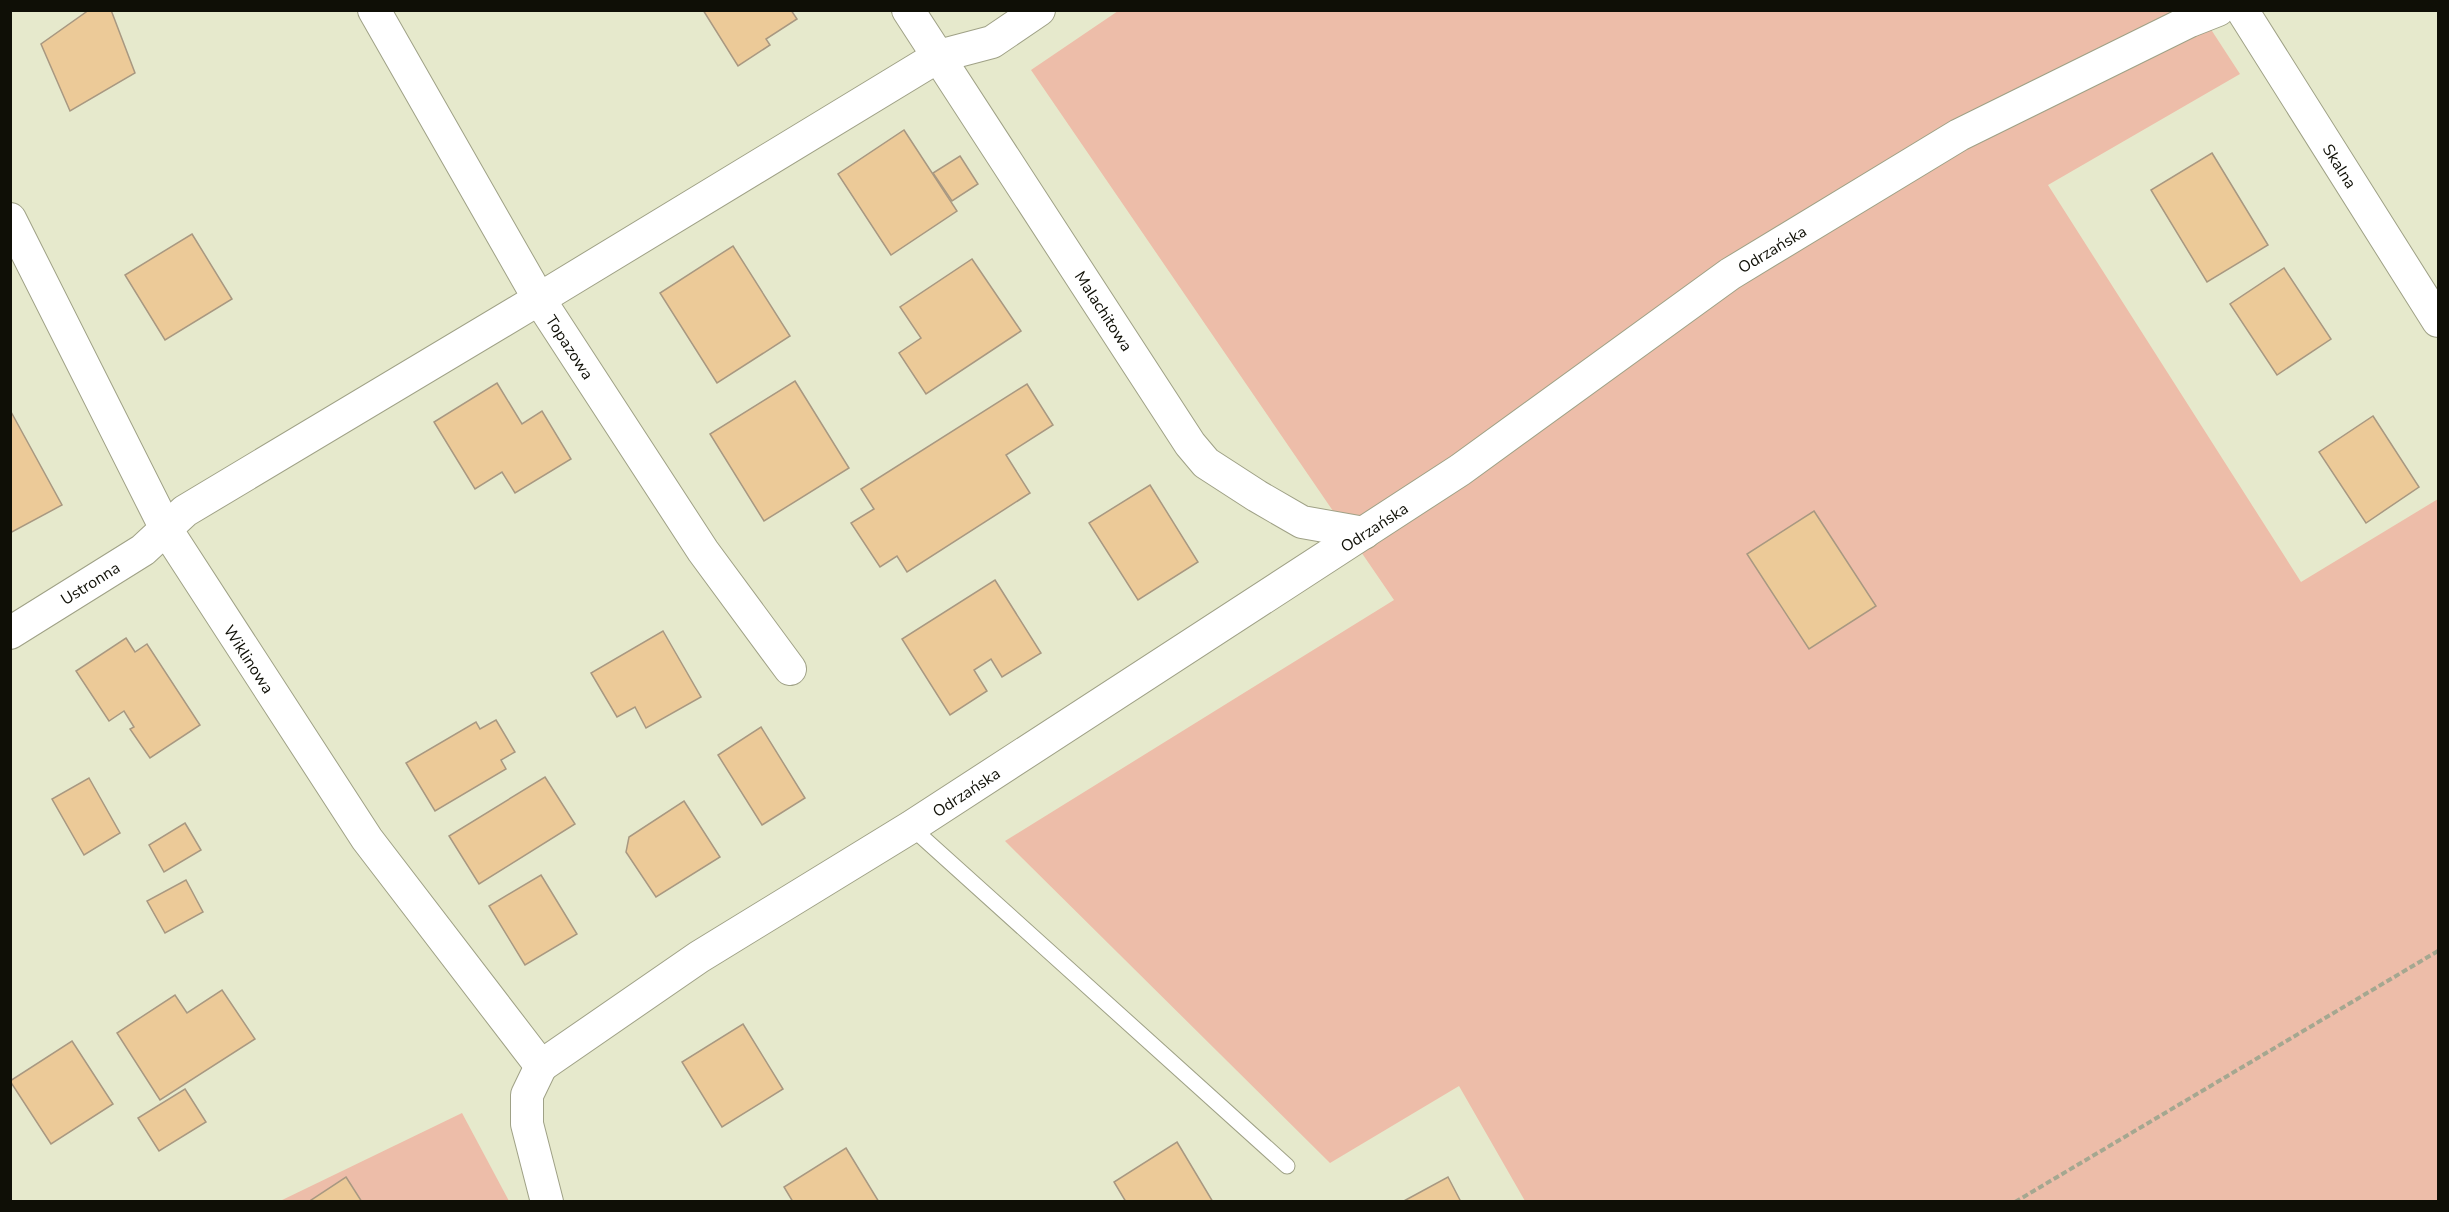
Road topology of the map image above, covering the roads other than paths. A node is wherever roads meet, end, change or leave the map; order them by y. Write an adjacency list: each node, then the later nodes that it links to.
1 (374, 10): 8 (street, Topazowa)
2 (908, 10): 6 (street, Malachitowa)
3 (1039, 10): 6 (street, Ustronna)
4 (2218, 10): 11 (street, Odrzańska)
5 (2242, 10): 9 (street, Skalna)
6 (939, 56): 8 (street, Ustronna); 11 (street, Malachitowa)
7 (10, 219): 10 (street, Wiklinowa)
8 (539, 299): 10 (street, Ustronna); 13 (street, Topazowa)
9 (2439, 321)
10 (166, 529): 12 (street, Ustronna); 15 (street, Wiklinowa)
11 (1364, 533): 14 (street, Odrzańska)
12 (10, 633)
13 (790, 669)
14 (911, 827): 15 (street, Odrzańska); 16 (lane)
15 (541, 1066): 17 (street)
16 (1287, 1166)
17 (547, 1202)

